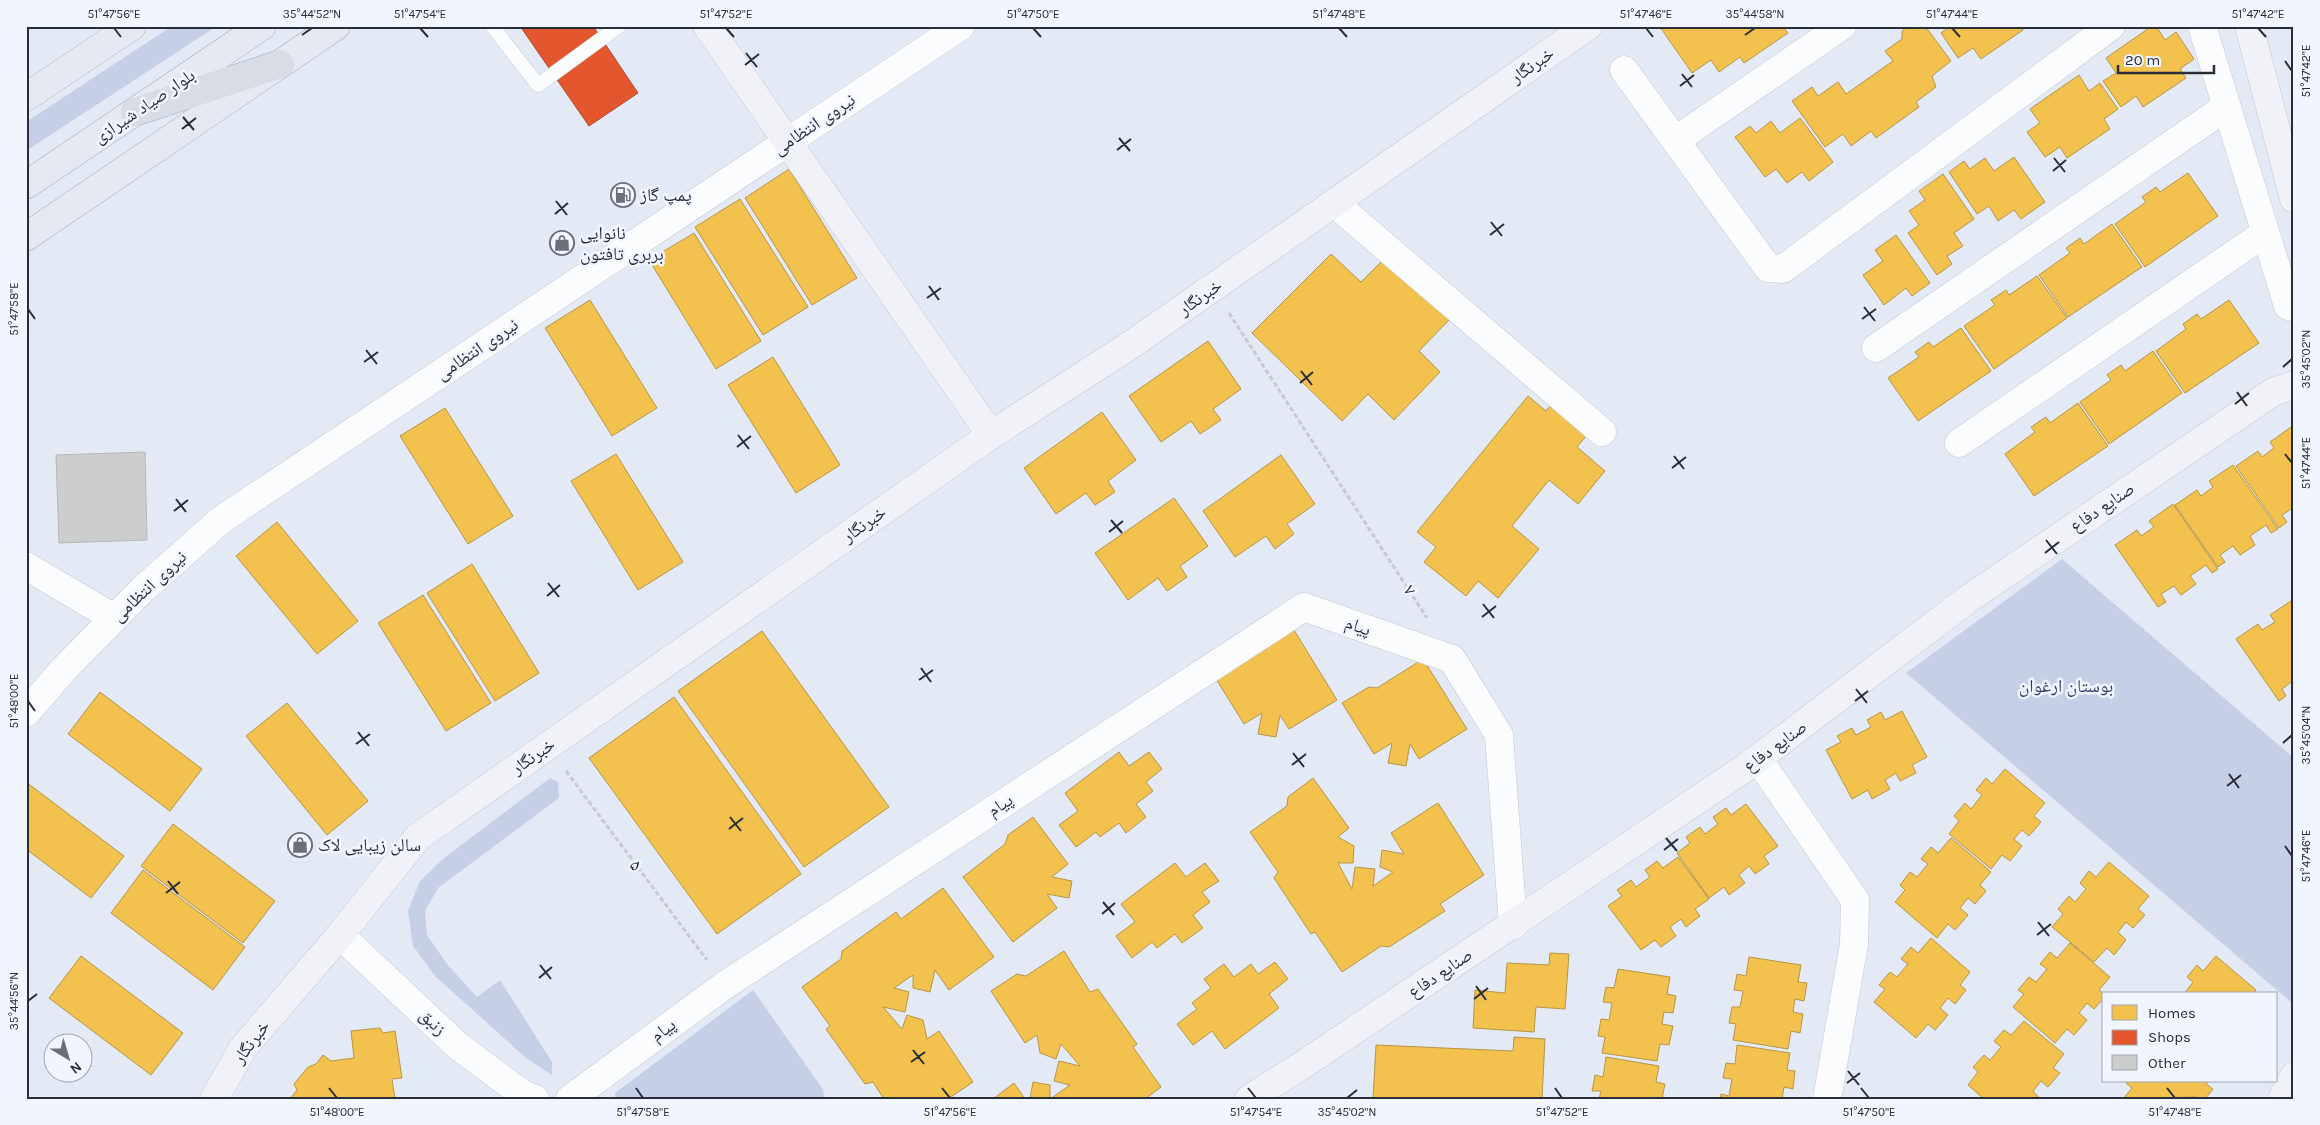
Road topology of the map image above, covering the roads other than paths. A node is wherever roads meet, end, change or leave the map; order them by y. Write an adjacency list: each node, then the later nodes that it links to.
1 (132, 26): 15 (main road)
2 (262, 26): 17 (main road, بلوار صیاد شیرازی)
3 (336, 26): 13 (main road)
4 (492, 26): 5 (lane)
5 (619, 26)
6 (708, 26): 19 (street)
7 (961, 26): 19 (street, نیروی انتظامی)
8 (1588, 26): 22 (street, خبرنگار)
9 (1842, 26): 18 (street)
10 (2111, 26): 18 (street)
11 (2202, 26): 16 (street)
12 (2249, 26): 21 (street)
13 (280, 64): 17 (highway); 24 (main road)
14 (1624, 70): 18 (street)
15 (26, 97)
16 (2226, 107): 23 (street); 26 (street)
17 (134, 112): 20 (main road, بلوار صیاد شیرازی)
18 (1676, 140)
19 (788, 142): 29 (street); 32 (street, نیروی انتظامی)
20 (26, 185)
21 (2294, 199)
22 (1334, 204): 28 (street); 29 (street, خبرنگار)
23 (2265, 233): 25 (street); 30 (street)
24 (26, 237)
25 (2294, 307)
26 (1876, 348)
27 (2294, 385): 34 (street, صنایع دفاع)
28 (1602, 432)
29 (991, 435): 36 (street, خبرنگار)
30 (1959, 443)
31 (26, 566): 32 (street)
32 (114, 618): 33 (street, نیروی انتظامی)
33 (26, 713)
34 (1758, 759): 35 (street, صنایع دفاع); 42 (street)
35 (1513, 925): 40 (street, پیام); 41 (street, صنایع دفاع)
36 (340, 934): 38 (street, خبرنگار); 39 (street, زنبق)
37 (2294, 1076): 43 (street)
38 (214, 1099)
39 (535, 1099)
40 (570, 1099)
41 (1249, 1099)
42 (1827, 1099)
43 (2282, 1099)

